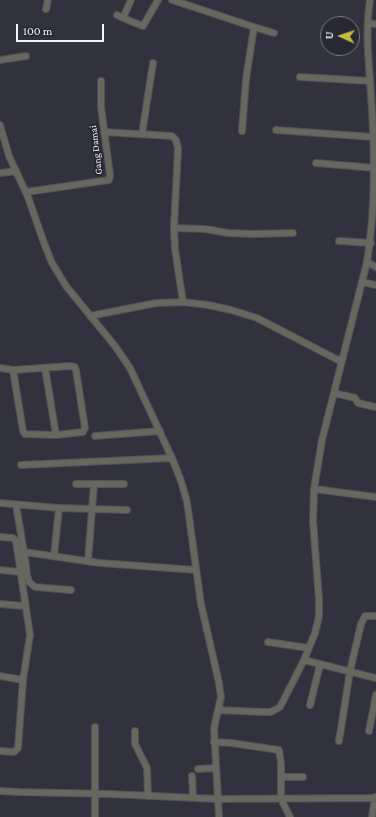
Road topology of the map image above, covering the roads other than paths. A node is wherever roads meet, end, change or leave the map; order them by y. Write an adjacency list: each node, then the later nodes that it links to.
1 (48, 0): 7 (street)
2 (131, 0): 9 (street)
3 (158, 0): 9 (street)
4 (172, 0): 12 (street)
5 (369, 3): 6 (street); 10 (street)
6 (376, 7)
7 (46, 9)
8 (117, 15): 9 (street)
9 (123, 18)
10 (368, 23): 11 (street); 14 (street)
11 (376, 24)
12 (254, 27): 13 (street); 25 (street)
13 (274, 33)
14 (369, 52): 15 (street); 21 (street)
15 (376, 53)
16 (26, 56): 17 (street)
17 (0, 60)
18 (153, 63): 27 (street)
19 (300, 77): 21 (street)
20 (101, 81): 26 (street, Gang Damai)
21 (370, 81): 22 (street)
22 (374, 108): 28 (street)
23 (0, 125): 31 (street)
24 (276, 130): 28 (street)
25 (242, 131)
26 (104, 132): 27 (street); 33 (street, Gang Damai)
27 (142, 134): 34 (street)
28 (374, 140): 30 (street)
29 (316, 162): 30 (street)
30 (375, 168): 37 (street)
31 (16, 171): 32 (street); 33 (street)
32 (0, 173)
33 (26, 192): 43 (street)
34 (174, 228): 35 (street); 42 (street)
35 (293, 234)
36 (339, 241): 37 (street)
37 (371, 243): 38 (street)
38 (367, 262): 39 (street); 40 (street)
39 (376, 267)
40 (362, 282): 41 (street); 44 (street)
41 (376, 285)
42 (183, 302): 43 (street); 44 (street)
43 (90, 316): 50 (street)
44 (342, 362): 48 (street)
45 (0, 368): 47 (street)
46 (45, 368): 47 (street); 51 (street); 51 (street)
47 (13, 370): 51 (street)
48 (334, 394): 49 (street); 58 (street)
49 (376, 407)
50 (160, 431): 52 (street); 53 (street)
51 (56, 435)
52 (95, 436)
53 (172, 458): 54 (street); 70 (street)
54 (21, 465)
55 (76, 484): 56 (street)
56 (94, 484): 57 (street); 63 (street)
57 (124, 484)
58 (314, 489): 59 (street); 77 (street)
59 (376, 497)
60 (0, 503): 61 (street)
61 (16, 505): 62 (street); 66 (street)
62 (59, 508): 63 (street); 67 (street)
63 (93, 509): 64 (street); 68 (street)
64 (127, 510)
65 (0, 536): 71 (street)
66 (24, 552): 67 (street); 72 (street)
67 (54, 556): 68 (street)
68 (88, 561): 70 (street)
69 (0, 570): 71 (street)
70 (196, 570): 86 (street)
71 (21, 572): 74 (street)
72 (71, 590)
73 (0, 604): 74 (street)
74 (25, 606): 83 (street)
75 (376, 616): 80 (street)
76 (268, 642): 77 (street)
77 (309, 648): 78 (street)
78 (304, 660): 79 (street); 86 (street)
79 (320, 664): 80 (street); 85 (street)
80 (350, 671): 82 (street); 90 (street)
81 (0, 676): 83 (street)
82 (376, 678)
83 (23, 680): 92 (street)
84 (376, 695): 89 (street)
85 (310, 704)
86 (218, 710): 91 (street)
87 (95, 727): 99 (street)
88 (135, 731): 100 (street)
89 (369, 731)
90 (339, 741)
91 (214, 742): 93 (street); 96 (street)
92 (0, 751)
93 (216, 768): 94 (street); 103 (street)
94 (198, 769)
95 (192, 776): 101 (street)
96 (281, 777): 97 (street); 104 (street)
97 (303, 777)
98 (0, 791): 99 (street)
99 (94, 793): 100 (street); 105 (street)
100 (148, 796): 101 (street)
101 (193, 797): 103 (street)
102 (375, 798): 104 (street); 108 (street)
103 (218, 799): 104 (street); 106 (street)
104 (281, 799): 107 (street)
105 (95, 817)
106 (219, 817)
107 (290, 817)
108 (372, 817)

